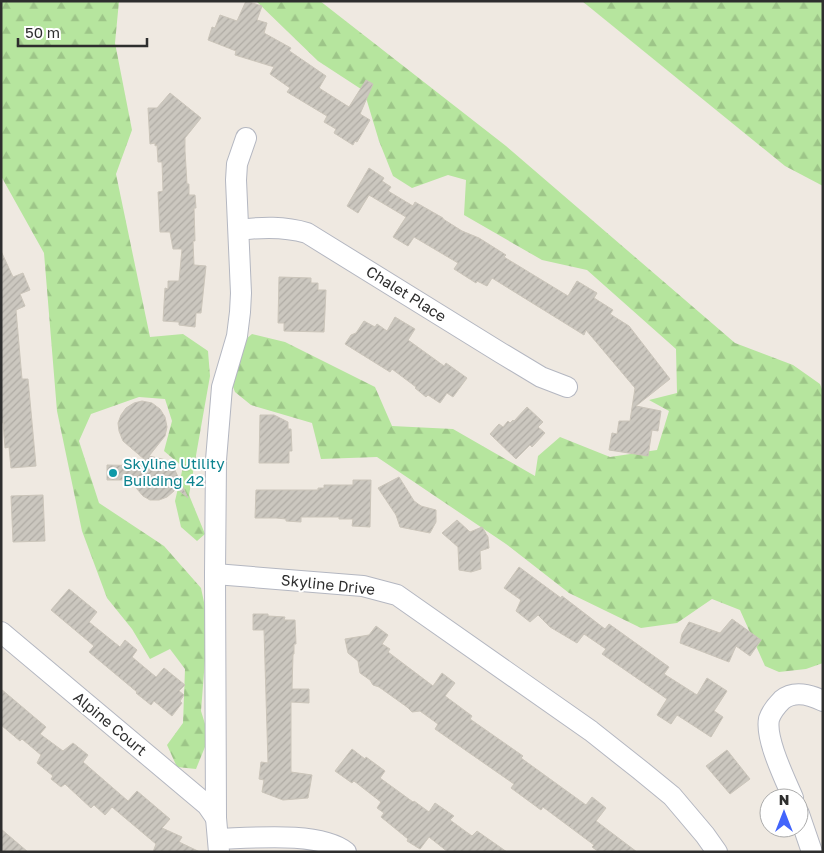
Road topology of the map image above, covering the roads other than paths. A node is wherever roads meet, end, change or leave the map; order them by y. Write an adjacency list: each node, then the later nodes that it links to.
1 (246, 138): 2 (street)
2 (239, 230): 3 (street, Chalet Place); 4 (street)
3 (567, 388)
4 (215, 574): 8 (street); 12 (street, Skyline Drive)
5 (1, 632): 8 (street, Alpine Court)
6 (823, 701): 7 (street)
7 (789, 788)
8 (216, 818): 10 (street)
9 (807, 838): 13 (street)
10 (219, 845): 11 (street)
11 (346, 852)
12 (717, 852)
13 (812, 852)

